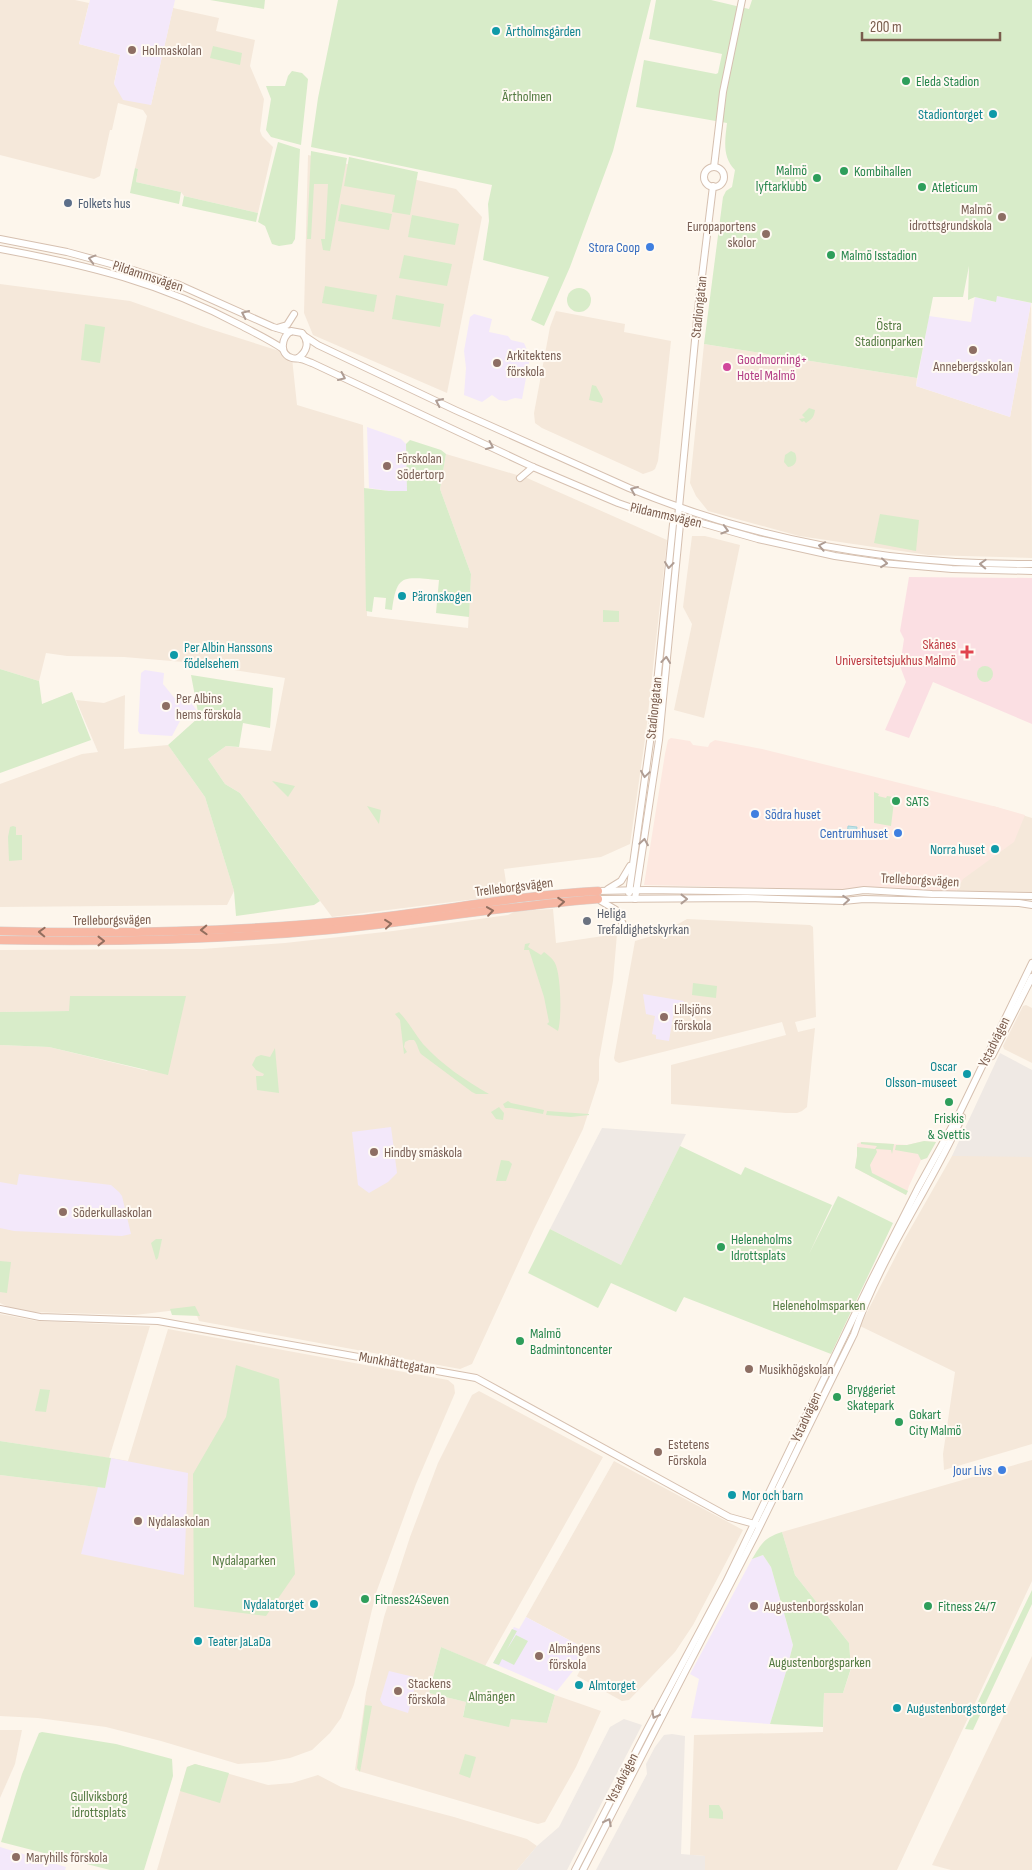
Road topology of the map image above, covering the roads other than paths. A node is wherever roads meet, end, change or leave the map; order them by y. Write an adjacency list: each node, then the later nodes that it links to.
1 (742, 0): 2 (main road, Stadiongatan)
2 (714, 167): 3 (main road, Stadiongatan); 3 (main road, Stadiongatan)
3 (713, 186): 14 (main road, Stadiongatan)
4 (1, 239): 7 (main road, Pildammsvägen, one-way to 4)
5 (0, 249): 10 (main road, Pildammsvägen)
6 (294, 314): 7 (main road)
7 (276, 328): 8 (main road, Pildammsvägen)
8 (290, 332): 9 (main road); 10 (main road)
9 (305, 337): 11 (main road); 14 (main road, Pildammsvägen, one-way to 9)
10 (283, 349): 11 (main road)
11 (298, 358): 12 (main road, Pildammsvägen, one-way to 12)
12 (533, 467): 13 (main road); 15 (main road, Pildammsvägen)
13 (520, 478)
14 (680, 507): 16 (main road, Stadiongatan); 18 (main road, Pildammsvägen, one-way to 14)
15 (660, 515): 16 (main road, Pildammsvägen); 17 (main road)
16 (678, 518): 17 (main road, Stadiongatan); 19 (main road, Pildammsvägen, one-way to 19); 22 (main road, Stadiongatan, one-way to 16)
17 (673, 530): 20 (main road, Stadiongatan, one-way to 20)
18 (1032, 564)
19 (1032, 571)
20 (633, 861): 21 (main road, Stadiongatan); 23 (main road)
21 (629, 890): 22 (main road, Trelleborgsvägen); 23 (main road, Trelleborgsvägen); 25 (main road, Stadiongatan)
22 (637, 890): 24 (main road, Trelleborgsvägen); 25 (main road, Stadiongatan)
23 (600, 894): 25 (main road, Trelleborgsvägen); 27 (main road); 28 (highway, Trelleborgsvägen, one-way to 28); 29 (highway, Trelleborgsvägen, one-way to 23)
24 (1032, 896)
25 (631, 899): 26 (main road, Trelleborgsvägen, one-way to 26)
26 (1032, 906)
27 (624, 926)
28 (0, 931)
29 (0, 940)
30 (1032, 962): 33 (main road, Ystadvägen)
31 (1032, 977): 33 (main road, Ystadvägen)
32 (0, 1309): 33 (main road, Munkhättegatan)
33 (758, 1524): 34 (main road, Ystadvägen, one-way to 34); 35 (main road, Ystadvägen, one-way to 33)
34 (575, 1870)
35 (584, 1870)

